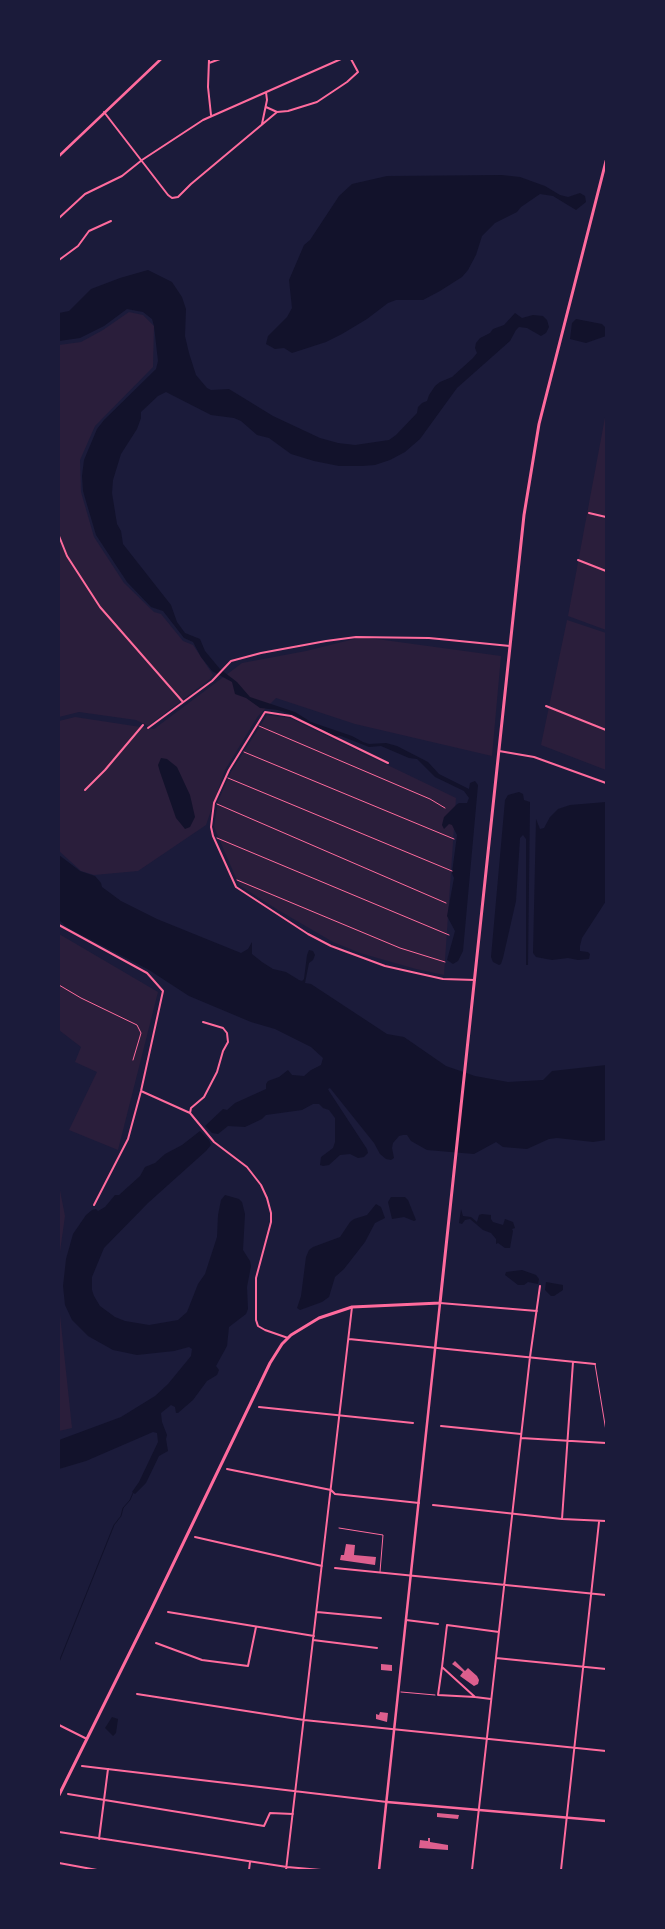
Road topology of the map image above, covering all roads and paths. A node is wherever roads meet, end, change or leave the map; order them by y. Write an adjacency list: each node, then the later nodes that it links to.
1 (161, 59): 9 (main road)
2 (209, 59): 6 (street)
3 (220, 59): 6 (street)
4 (341, 59): 7 (street)
5 (351, 59): 10 (street)
6 (209, 63): 11 (street)
7 (266, 92): 8 (street); 11 (street)
8 (266, 107): 10 (street); 12 (street)
9 (104, 112): 13 (main road); 14 (street)
10 (277, 112): 12 (street)
11 (210, 115): 14 (street)
12 (262, 124): 14 (street)
13 (59, 156)
14 (142, 160): 16 (street)
15 (606, 161): 24 (highway)
16 (59, 218)
17 (111, 221): 18 (street)
18 (59, 260)
19 (589, 513): 20 (street)
20 (606, 517)
21 (59, 536): 25 (street)
22 (578, 560): 23 (street)
23 (606, 571)
24 (510, 646): 25 (street); 32 (highway)
25 (183, 702): 29 (street)
26 (546, 706): 30 (street)
27 (143, 725): 36 (street)
28 (256, 725): 31 (street); 33 (street); 38 (path)
29 (148, 728)
30 (606, 730)
31 (241, 751): 34 (street); 40 (path)
32 (499, 751): 35 (street); 47 (highway)
33 (388, 763)
34 (226, 777): 37 (street); 41 (path)
35 (606, 783)
36 (85, 790)
37 (214, 803): 39 (street); 43 (path)
38 (445, 808)
39 (213, 836): 42 (street); 45 (path)
40 (454, 839)
41 (452, 871)
42 (232, 878): 46 (path); 47 (street)
43 (446, 903)
44 (59, 926): 51 (street)
45 (449, 935)
46 (445, 962)
47 (475, 980): 55 (highway)
48 (59, 985): 50 (path)
49 (203, 1022): 52 (street)
50 (133, 1060)
51 (141, 1091): 52 (street); 53 (street)
52 (190, 1113): 58 (street)
53 (94, 1205)
54 (540, 1286): 57 (street)
55 (440, 1303): 56 (highway); 57 (street); 60 (main road)
56 (352, 1307): 58 (highway); 59 (street)
57 (536, 1311): 61 (street)
58 (288, 1338): 112 (highway)
59 (348, 1339): 60 (street); 65 (street)
60 (435, 1348): 61 (street); 74 (main road)
61 (530, 1357): 62 (street); 69 (street)
62 (573, 1362): 63 (street); 70 (street)
63 (595, 1364): 68 (lane)
64 (259, 1407): 65 (street)
65 (340, 1415): 66 (street); 73 (street)
66 (412, 1423)
67 (441, 1426): 69 (street)
68 (606, 1431)
69 (521, 1436): 70 (street); 76 (street)
70 (568, 1440): 71 (street); 77 (street)
71 (606, 1443)
72 (227, 1469): 73 (street)
73 (331, 1490): 74 (street); 82 (street)
74 (419, 1503): 85 (main road)
75 (433, 1505): 76 (street)
76 (512, 1514): 77 (street); 86 (street)
77 (562, 1519): 79 (street)
78 (606, 1521): 79 (street)
79 (599, 1522): 87 (street)
80 (339, 1528): 84 (lane)
81 (195, 1537): 82 (street)
82 (322, 1566): 90 (street)
83 (335, 1568): 84 (street)
84 (380, 1572): 85 (street)
85 (410, 1576): 86 (street); 92 (main road)
86 (504, 1585): 87 (street); 95 (street)
87 (591, 1594): 88 (street); 102 (street)
88 (606, 1594)
89 (168, 1612): 94 (street)
90 (317, 1612): 91 (street); 96 (street)
91 (381, 1618)
92 (406, 1620): 93 (street); 104 (main road)
93 (438, 1624)
94 (256, 1627): 96 (street); 98 (street)
95 (499, 1632): 100 (street); 101 (street)
96 (314, 1636): 97 (street)
97 (313, 1640): 99 (street); 109 (street)
98 (156, 1643)
99 (377, 1648)
100 (496, 1658): 102 (street); 108 (street)
101 (442, 1667): 106 (street); 107 (street)
102 (583, 1667): 103 (street); 114 (street)
103 (606, 1669)
104 (398, 1692): 106 (path); 111 (main road)
105 (137, 1694): 109 (street)
106 (438, 1695): 107 (street)
107 (474, 1697): 108 (street)
108 (491, 1699): 113 (street)
109 (304, 1720): 111 (street); 118 (street)
110 (59, 1725): 112 (street)
111 (394, 1730): 113 (street); 122 (main road)
112 (88, 1738): 120 (highway)
113 (487, 1739): 114 (street); 123 (street)
114 (575, 1748): 115 (street); 125 (street)
115 (606, 1751)
116 (82, 1766): 117 (street)
117 (108, 1769): 118 (street); 121 (street)
118 (296, 1791): 122 (street); 124 (street)
119 (68, 1794): 121 (street)
120 (59, 1795)
121 (104, 1800): 124 (street); 128 (street)
122 (387, 1802): 123 (main road); 135 (main road)
123 (479, 1810): 125 (main road); 136 (street)
124 (293, 1814): 131 (street)
125 (567, 1817): 126 (main road); 137 (street)
126 (606, 1821)
127 (59, 1832): 128 (street)
128 (99, 1839): 129 (street)
129 (250, 1862): 131 (street); 133 (street)
130 (59, 1863): 132 (street)
131 (287, 1869): 134 (street)
132 (97, 1870)
133 (249, 1870)
134 (321, 1870)
135 (379, 1870)
136 (472, 1870)
137 (561, 1870)

